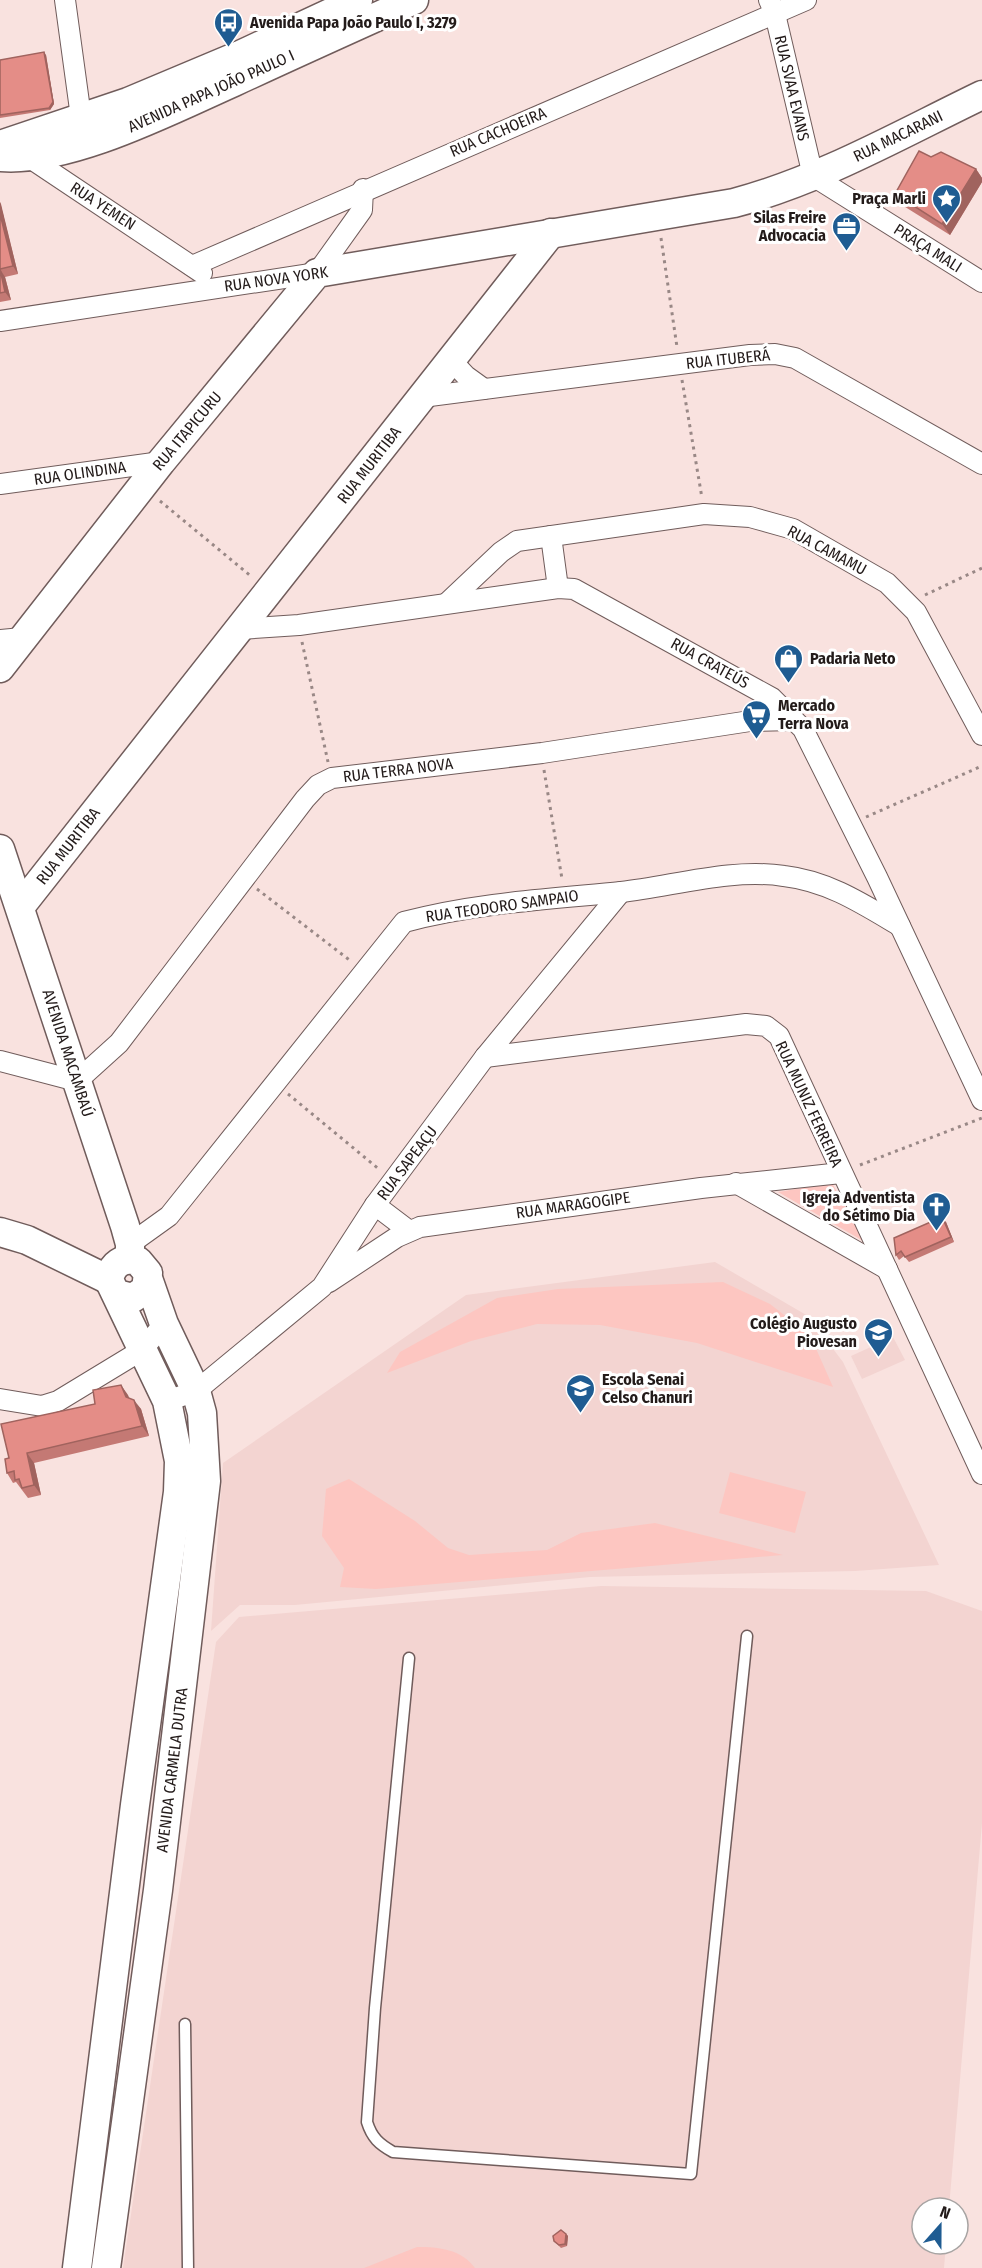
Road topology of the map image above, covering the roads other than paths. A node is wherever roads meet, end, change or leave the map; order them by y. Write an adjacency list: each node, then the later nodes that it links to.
1 (64, 0): 7 (street)
2 (358, 0): 7 (street, AVENIDA PAPA JOÃO PAULO I)
3 (414, 0): 9 (street, AVENIDA PAPA JOÃO PAULO I)
4 (806, 0): 5 (street, RUA CACHOEIRA)
5 (772, 7): 10 (street, RUA SVAA EVANS); 11 (street, RUA CACHOEIRA)
6 (982, 95): 10 (street, RUA MACARANI)
7 (81, 117): 8 (street, AVENIDA PAPA JOÃO PAULO I)
8 (0, 146)
9 (14, 156): 14 (street, RUA YEMEN)
10 (813, 177): 12 (street); 17 (street, PRAÇA MALI)
11 (363, 189): 14 (street, RUA CACHOEIRA); 16 (street, RUA ITAPICURU)
12 (551, 233): 13 (street, RUA NOVA YORK); 15 (street, RUA MURITIBA)
13 (492, 243): 15 (street); 16 (street, RUA NOVA YORK)
14 (186, 261): 18 (street, RUA YEMEN); 19 (street)
15 (522, 271): 21 (street, RUA MURITIBA)
16 (318, 273): 18 (street, RUA NOVA YORK); 24 (street, RUA ITAPICURU)
17 (982, 282)
18 (221, 287): 19 (street, RUA NOVA YORK)
19 (180, 293): 20 (street, RUA NOVA YORK)
20 (0, 321)
21 (451, 360): 22 (street); 23 (street, RUA MURITIBA)
22 (484, 389): 23 (street, RUA ITUBERÁ); 25 (street, RUA ITUBERÁ)
23 (422, 396): 30 (street, RUA MURITIBA)
24 (160, 462): 26 (street, RUA OLINDINA); 31 (street, RUA ITAPICURU)
25 (982, 465)
26 (0, 484)
27 (551, 536): 28 (street); 29 (street, RUA CAMAMU); 36 (street, RUA CAMAMU)
28 (558, 588): 29 (street, RUA CRATEÚS); 33 (street, RUA CRATEÚS)
29 (447, 603): 30 (street, RUA CRATEÚS)
30 (240, 629): 41 (street, RUA MURITIBA)
31 (11, 639): 32 (street, RUA ITAPICURU)
32 (0, 668)
33 (772, 698): 34 (street, RUA CRATEÚS); 35 (street)
34 (794, 720): 35 (street, RUA TERRA NOVA); 38 (street, RUA CRATEÚS)
35 (750, 721): 46 (street, RUA TERRA NOVA)
36 (982, 735)
37 (0, 849): 41 (street, AVENIDA MACAMBAÚ)
38 (877, 877): 39 (street); 42 (street, RUA CRATEÚS)
39 (841, 891): 40 (street, RUA TEODORO SAMPAIO); 42 (street, RUA TEODORO SAMPAIO)
40 (621, 892): 43 (street, RUA SAPEAÇU); 53 (street, RUA TEODORO SAMPAIO)
41 (10, 904): 46 (street, AVENIDA MACAMBAÚ)
42 (900, 926): 45 (street, RUA CRATEÚS)
43 (485, 1057): 48 (street, RUA MUNIZ FERREIRA); 50 (street, RUA SAPEAÇU)
44 (0, 1060): 46 (street)
45 (975, 1072): 47 (street, RUA CRATEÚS)
46 (77, 1081): 53 (street, AVENIDA MACAMBAÚ)
47 (982, 1100)
48 (841, 1173): 49 (street, RUA MARAGOGIPE); 54 (street, RUA MUNIZ FERREIRA)
49 (736, 1183): 51 (street, RUA MARAGOGIPE); 54 (street)
50 (375, 1205): 51 (street); 57 (street, RUA SAPEAÇU)
51 (408, 1230): 57 (street, RUA MARAGOGIPE)
52 (0, 1232): 56 (street)
53 (130, 1252): 55 (street); 56 (street)
54 (887, 1269): 63 (street, RUA MUNIZ FERREIRA)
55 (148, 1281): 56 (street); 58 (street, AVENIDA CARMELA DUTRA)
56 (113, 1287): 59 (street, AVENIDA CARMELA DUTRA)
57 (322, 1287): 60 (street, RUA SAPEAÇU)
58 (164, 1324): 59 (street); 60 (street, AVENIDA CARMELA DUTRA)
59 (142, 1350): 61 (street); 62 (street, AVENIDA CARMELA DUTRA)
60 (196, 1391): 62 (street, RUA SAPEAÇU); 68 (street, AVENIDA CARMELA DUTRA)
61 (0, 1399)
62 (166, 1401): 67 (street, AVENIDA CARMELA DUTRA)
63 (982, 1474)
64 (747, 1636): 65 (lane)
65 (409, 1658)
66 (184, 2024): 69 (lane)
67 (77, 2268)
68 (106, 2268)
69 (188, 2268)

